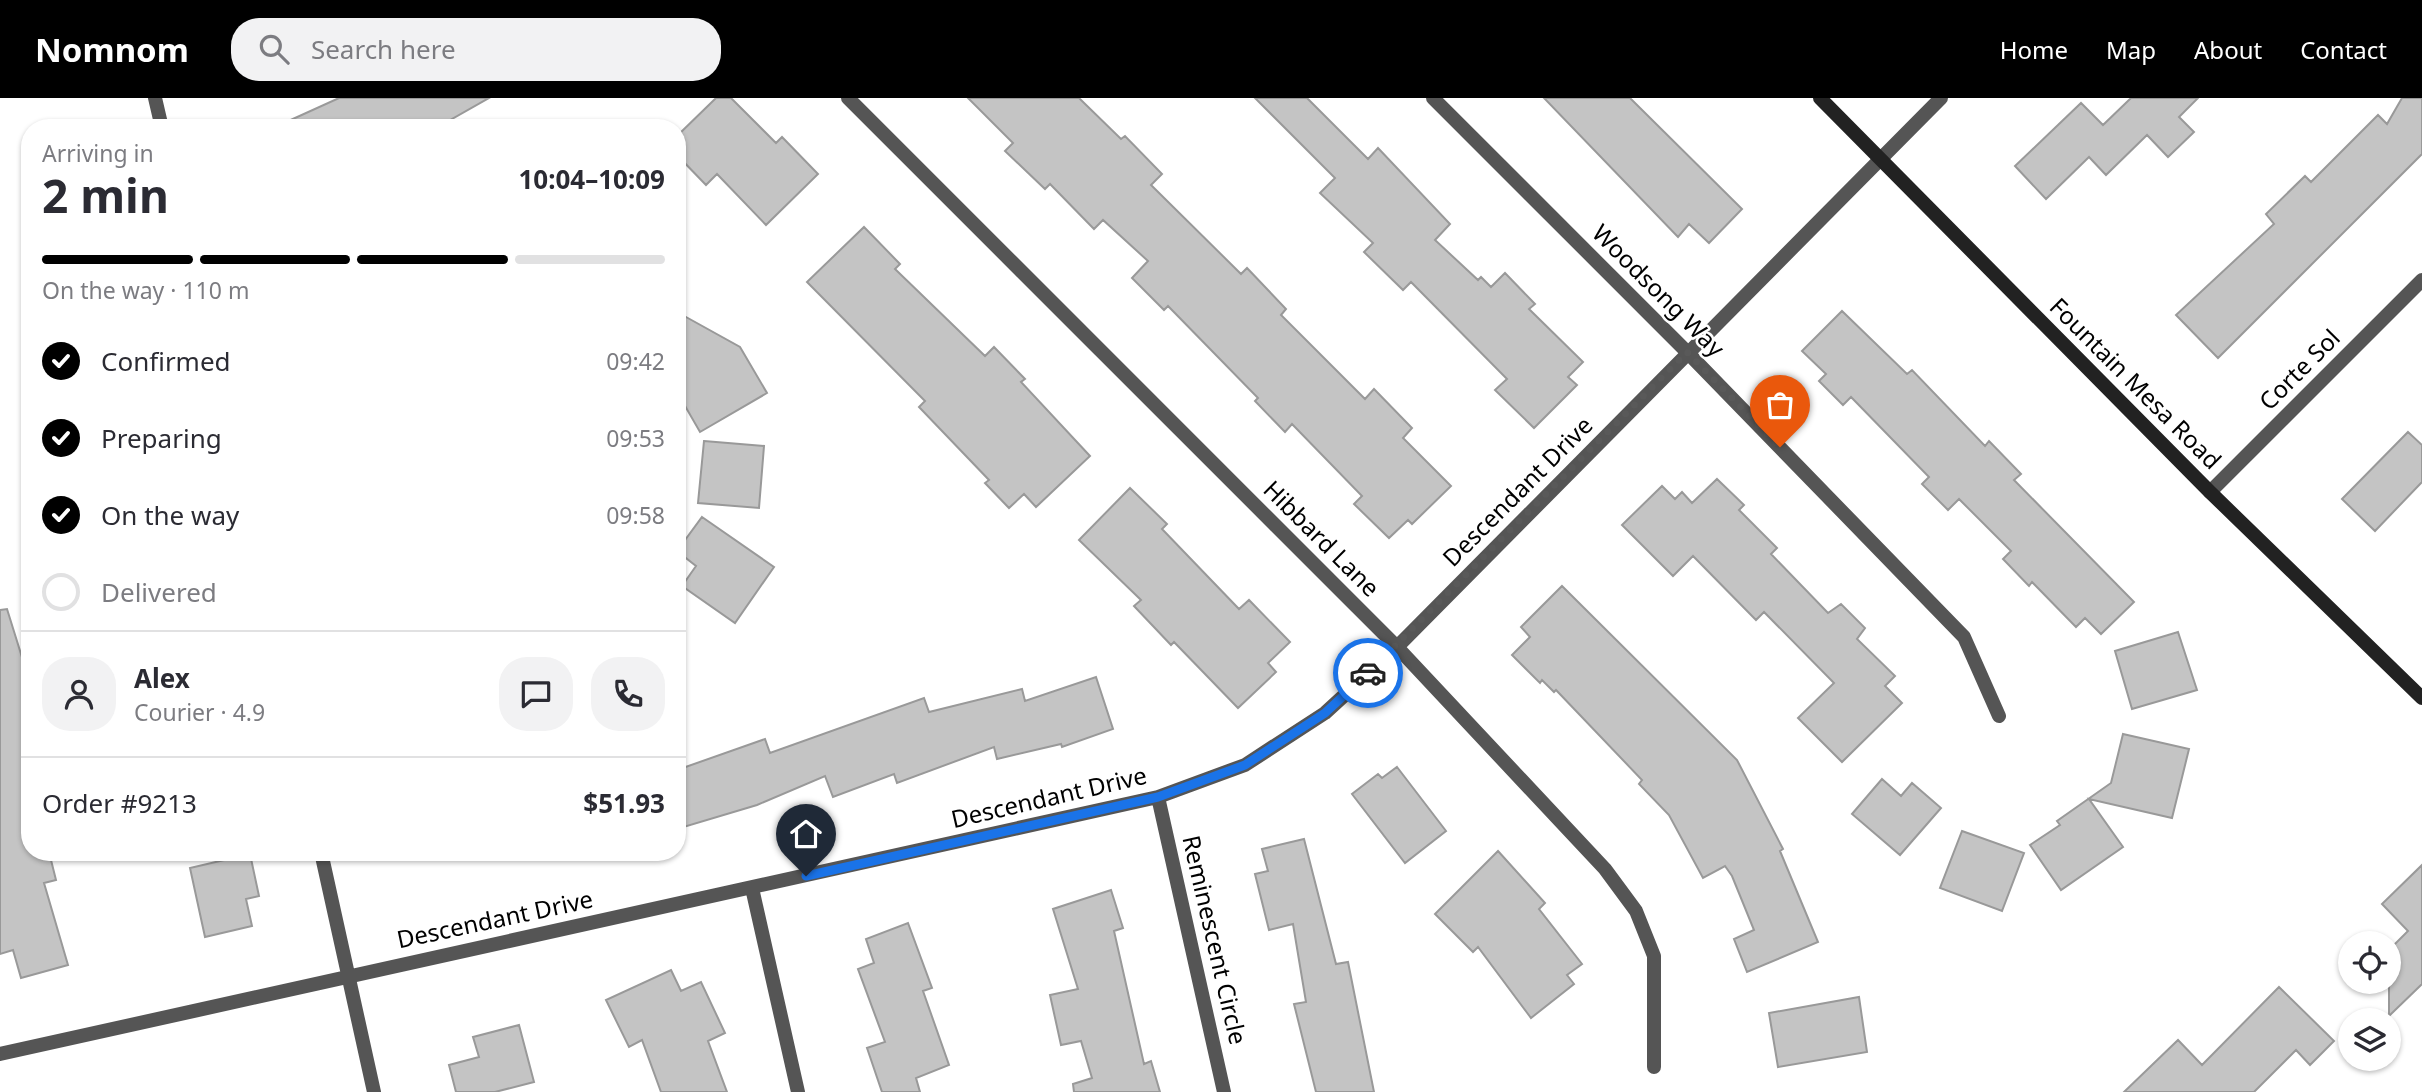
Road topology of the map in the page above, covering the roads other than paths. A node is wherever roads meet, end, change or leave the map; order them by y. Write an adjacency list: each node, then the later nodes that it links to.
1 (155, 98): 6 (street)
2 (848, 98): 11 (street, Hibbard Lane)
3 (1433, 98): 9 (street, Woodsong Way)
4 (1820, 98): 7 (main road, Fountain Mesa Road)
5 (1941, 98): 7 (street, Descendant Drive)
6 (160, 119)
7 (1880, 158): 9 (street, Descendant Drive); 10 (main road, Fountain Mesa Road)
8 (2422, 280): 10 (street, Corte Sol)
9 (1687, 352): 11 (street, Descendant Drive); 13 (street, Woodsong Way)
10 (2210, 492): 12 (main road, Fountain Mesa Road)
11 (1397, 647): 14 (street, Descendant Drive); 19 (street, Hibbard Lane)
12 (2422, 698)
13 (1999, 716)
14 (1158, 797): 16 (street, Descendant Drive); 22 (street, Reminescent Circle)
15 (323, 861): 17 (street)
16 (752, 888): 17 (street, Descendant Drive); 21 (street)
17 (349, 975): 18 (street, Descendant Drive); 20 (street)
18 (0, 1054)
19 (1654, 1067)
20 (374, 1092)
21 (798, 1092)
22 (1224, 1092)

